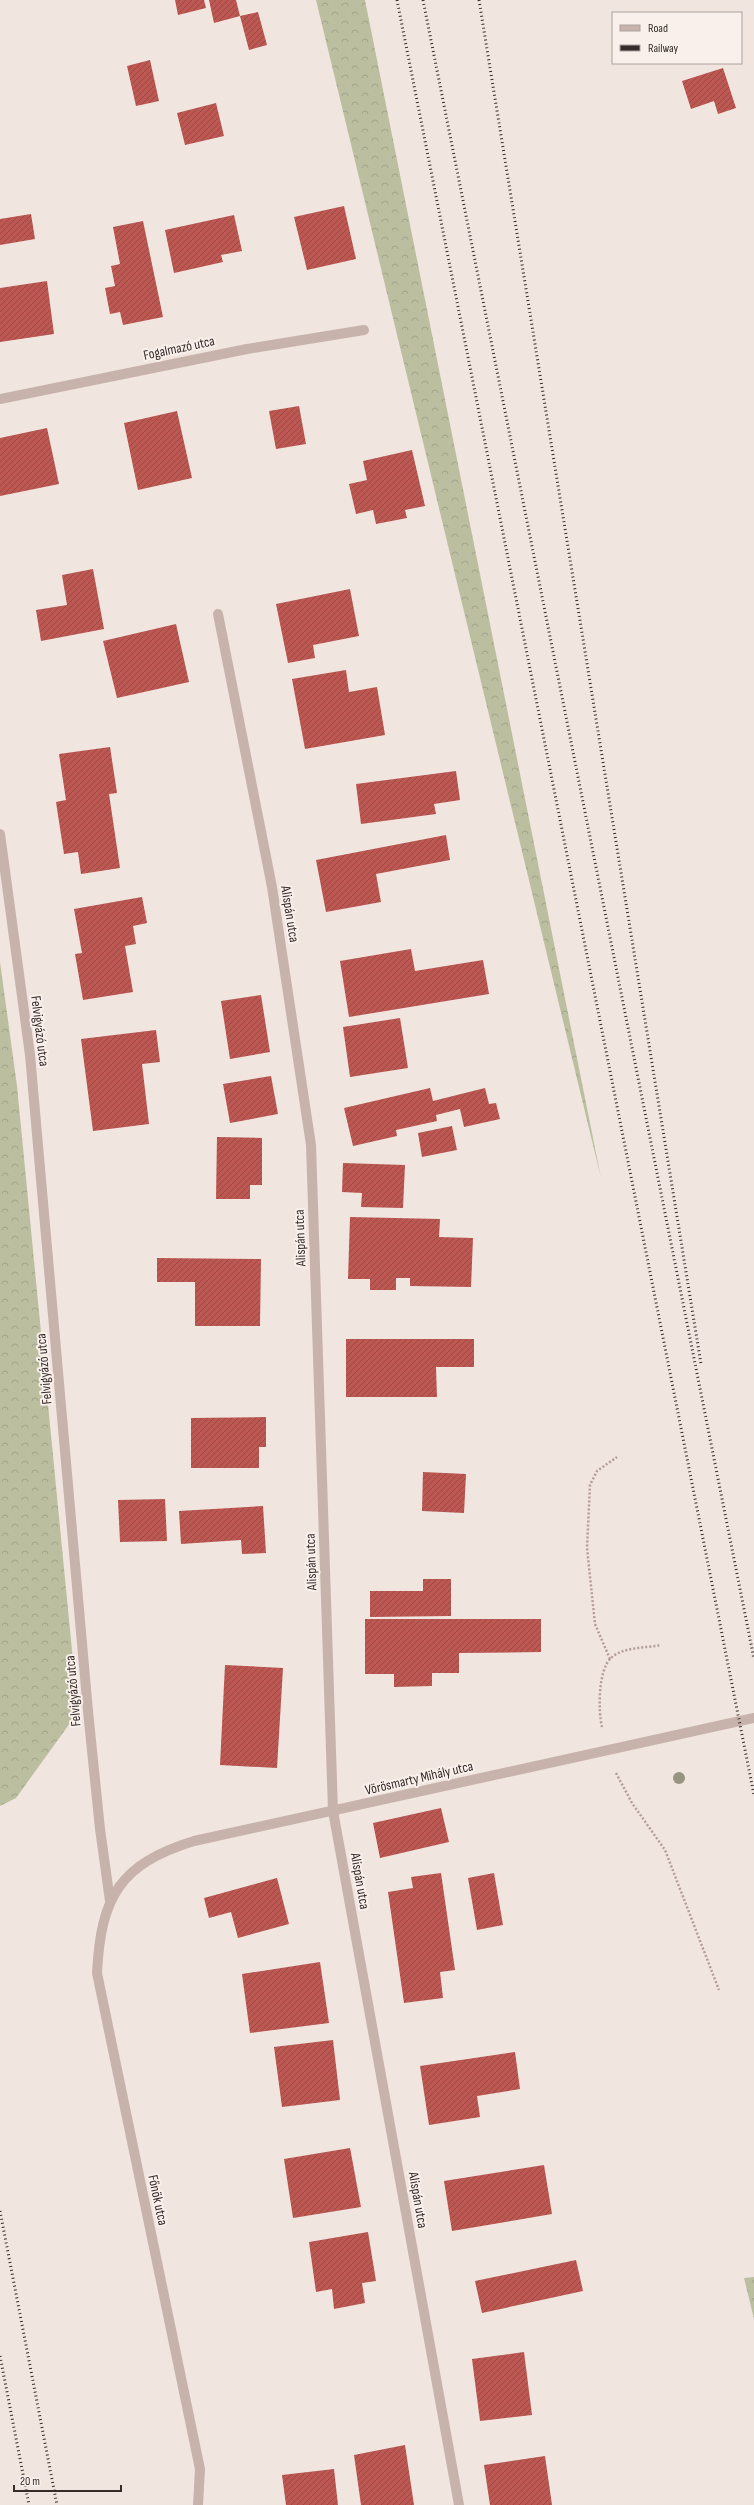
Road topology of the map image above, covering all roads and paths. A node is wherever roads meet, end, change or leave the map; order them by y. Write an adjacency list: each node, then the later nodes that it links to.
1 (364, 330): 2 (street, Fogalmazó utca)
2 (0, 399)
3 (218, 614): 10 (street, Alispán utca)
4 (0, 834): 11 (street, Felvigyázó utca)
5 (617, 1457): 7 (path)
6 (661, 1646): 7 (path)
7 (610, 1659): 9 (path)
8 (754, 1718): 9 (street, Vörösmarty Mihály utca)
9 (607, 1749): 10 (street, Vörösmarty Mihály utca); 12 (path)
10 (333, 1811): 11 (street, Vörösmarty Mihály utca); 14 (street, Alispán utca)
11 (110, 1901): 13 (street, Főnök utca)
12 (719, 1990)
13 (198, 2505)
14 (459, 2505)

